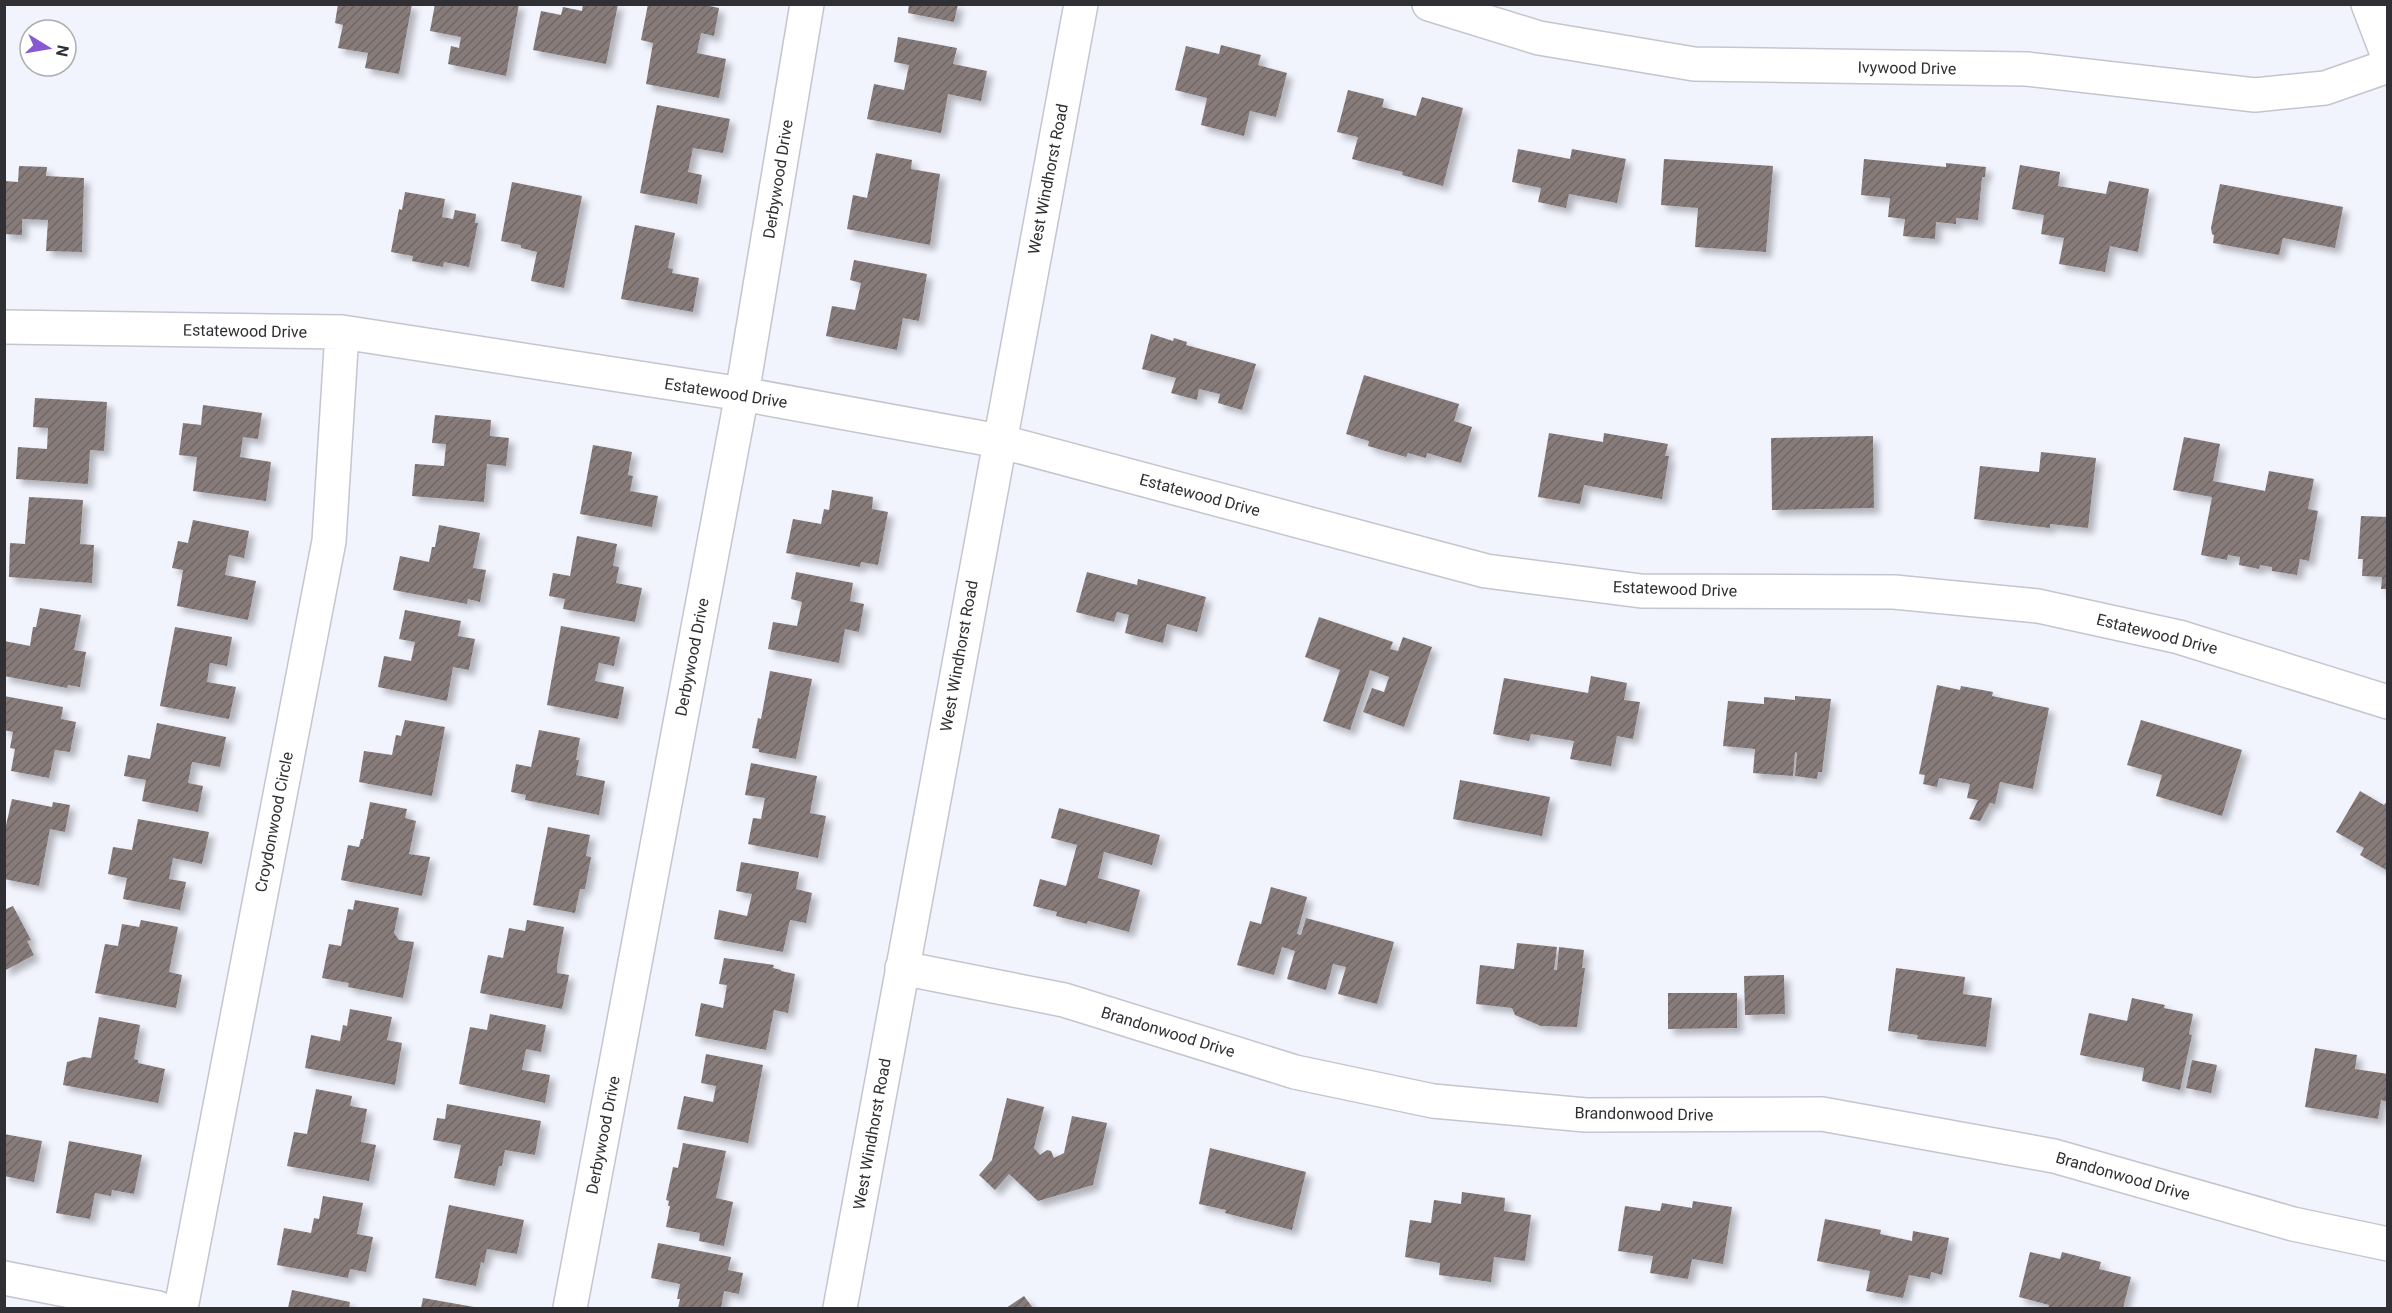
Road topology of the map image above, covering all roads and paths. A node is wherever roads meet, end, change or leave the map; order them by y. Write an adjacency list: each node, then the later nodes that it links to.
1 (807, 4): 9 (street, Derbywood Drive)
2 (1081, 4): 10 (street, West Windhorst Road)
3 (1429, 4): 6 (street, Ivywood Drive)
4 (2368, 4): 5 (street)
5 (2388, 56)
6 (2388, 66)
7 (4, 327): 8 (street, Estatewood Drive)
8 (342, 332): 9 (street, Estatewood Drive); 16 (street, Croydonwood Circle)
9 (742, 394): 10 (street, Estatewood Drive); 17 (street, Derbywood Drive)
10 (999, 441): 11 (street, Estatewood Drive); 12 (street, West Windhorst Road)
11 (2388, 702)
12 (903, 968): 13 (street, Brandonwood Drive); 18 (street, West Windhorst Road)
13 (2388, 1244)
14 (4, 1278): 15 (street)
15 (158, 1308)
16 (181, 1308)
17 (570, 1308)
18 (840, 1308)

